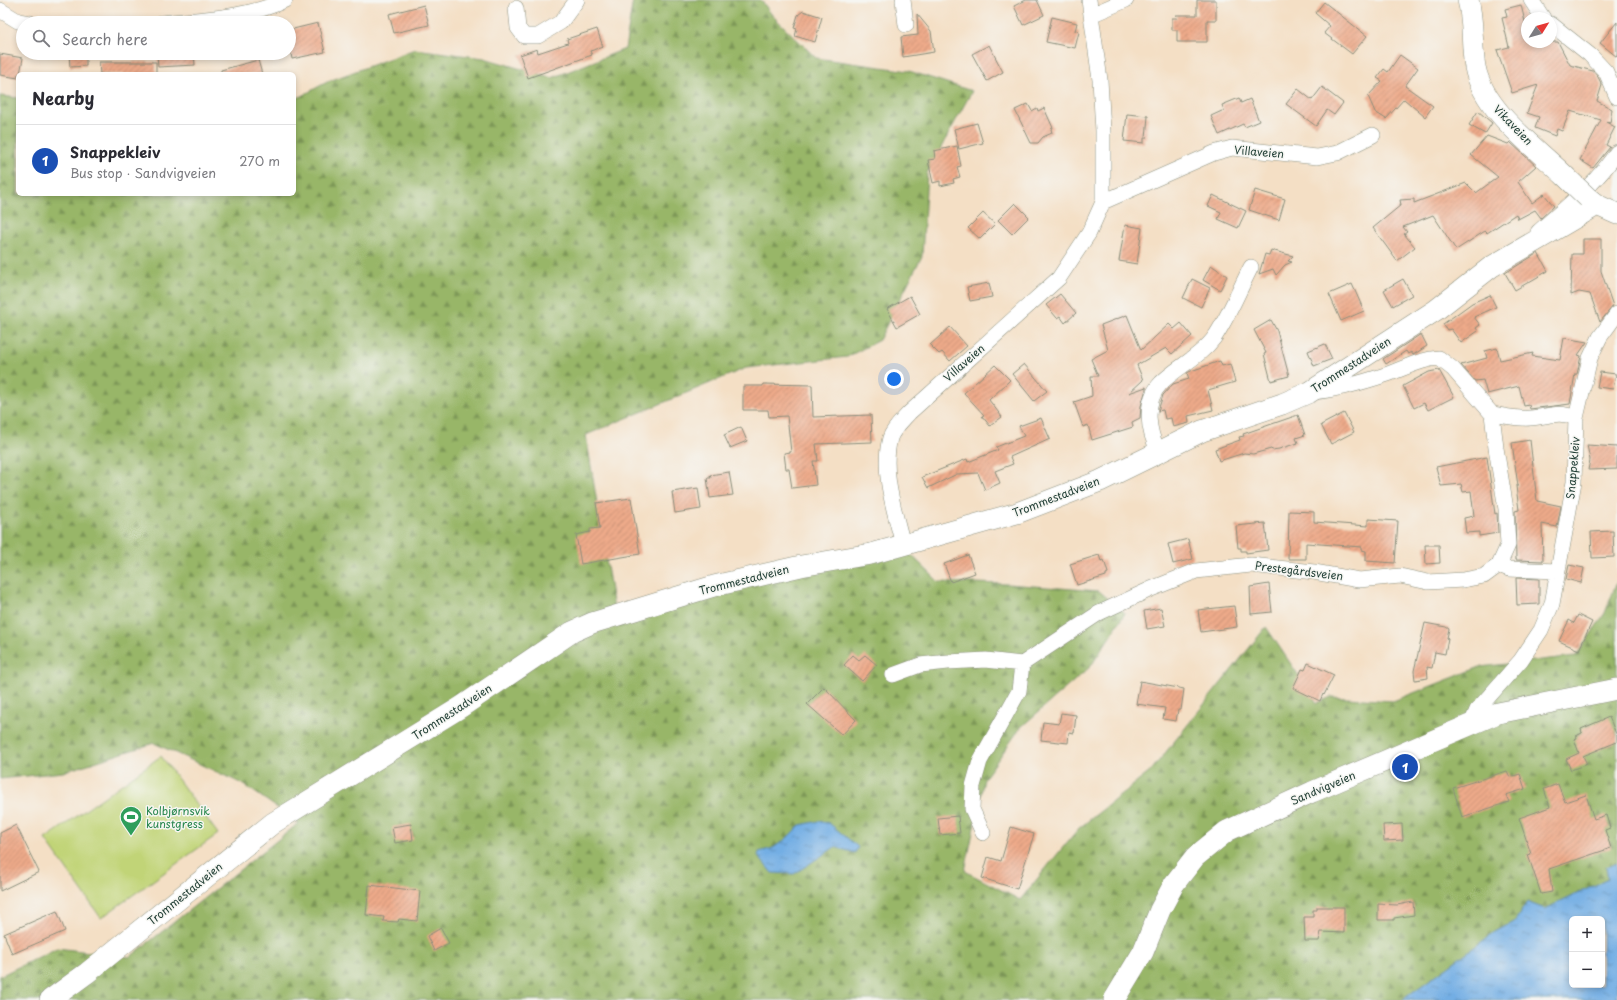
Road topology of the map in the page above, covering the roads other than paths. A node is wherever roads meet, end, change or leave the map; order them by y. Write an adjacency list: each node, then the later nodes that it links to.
1 (285, 0): 12 (street)
2 (577, 0): 8 (street)
3 (903, 0): 14 (street)
4 (1089, 0): 11 (street, Villaveien)
5 (1126, 0): 11 (street)
6 (1468, 0): 20 (main road, Vikaveien, bridge)
7 (1531, 0): 10 (street)
8 (516, 8)
9 (0, 10): 13 (street)
10 (1539, 12)
11 (1091, 15): 19 (street, Villaveien)
12 (224, 16)
13 (16, 20)
14 (906, 25)
15 (1557, 29): 16 (street)
16 (1617, 98)
17 (1373, 135): 19 (street, Villaveien)
18 (1617, 152): 23 (street, Trommestadveien)
19 (1103, 202): 29 (street, Villaveien)
20 (1593, 202): 21 (main road, Vikaveien); 23 (main road, Trommestadveien)
21 (1617, 214)
22 (1251, 268): 28 (street)
23 (1491, 268): 25 (main road, Trommestadveien)
24 (1617, 314): 27 (street, Snappekleiv)
25 (1310, 392): 26 (street); 28 (main road, Trommestadveien)
26 (1492, 414): 27 (street); 30 (street)
27 (1576, 418): 31 (street, Snappekleiv)
28 (1159, 452): 29 (main road, Trommestadveien)
29 (903, 545): 37 (main road, Trommestadveien)
30 (1499, 565): 31 (street); 32 (street, Prestegårdsveien)
31 (1557, 571): 35 (street, Snappekleiv)
32 (1022, 664): 33 (street); 36 (street)
33 (893, 675)
34 (1617, 689): 35 (main road, Sandvigveien)
35 (1471, 724): 38 (main road, Sandvigveien)
36 (983, 833)
37 (50, 1000)
38 (1114, 1000)

